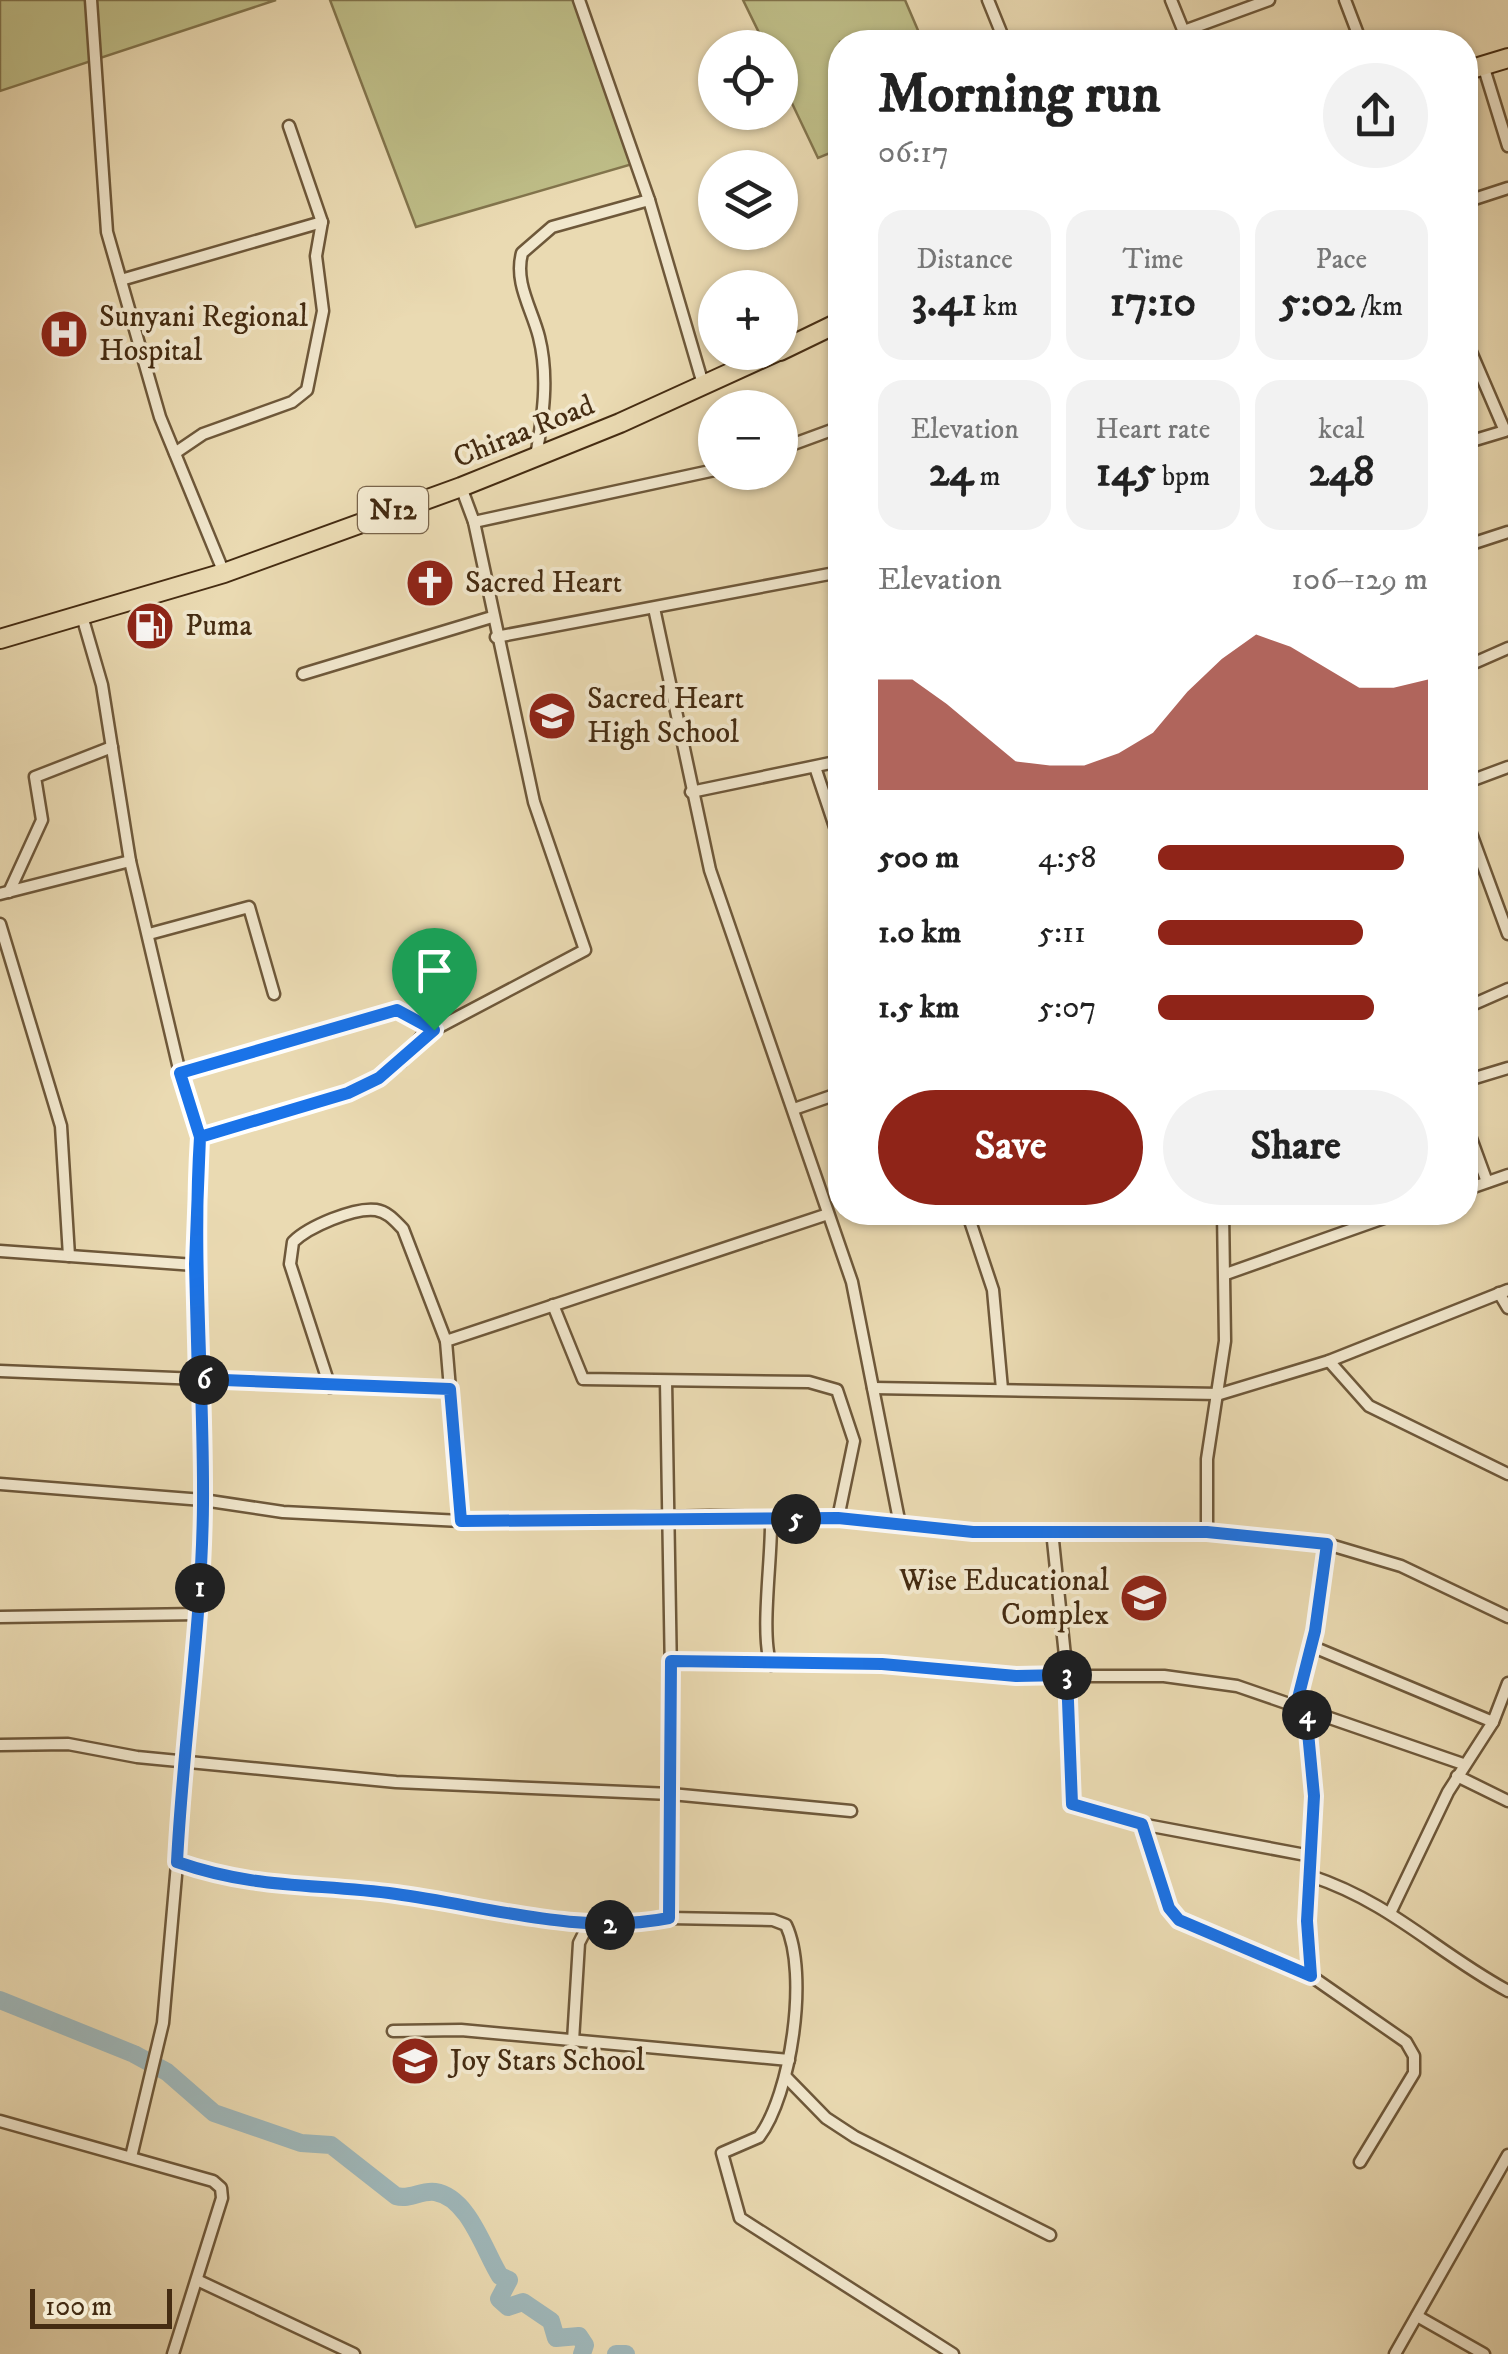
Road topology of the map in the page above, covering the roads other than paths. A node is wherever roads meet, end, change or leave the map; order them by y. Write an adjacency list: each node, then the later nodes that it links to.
1 (90, 0): 20 (street)
2 (579, 0): 18 (street)
3 (988, 0): 7 (street)
4 (1171, 0): 8 (street)
5 (1269, 0): 9 (street)
6 (1344, 0): 10 (street)
7 (1000, 30)
8 (1183, 30)
9 (1202, 30)
10 (1356, 30)
11 (1508, 58): 12 (highway)
12 (1478, 67)
13 (1478, 77): 15 (street)
14 (289, 126): 19 (street)
15 (1508, 146)
16 (1508, 188): 17 (street)
17 (1478, 198)
18 (649, 200): 25 (street); 31 (street)
19 (322, 222): 20 (street); 30 (street)
20 (121, 280): 30 (street)
21 (828, 328): 22 (highway, Chiraa Road / N12)
22 (798, 342)
23 (1478, 366): 26 (street)
24 (735, 370): 25 (highway, Chiraa Road / N12)
25 (702, 384): 31 (highway, Chiraa Road / N12)
26 (1507, 430): 28 (street)
27 (828, 431): 29 (street)
28 (1478, 439)
29 (798, 442)
30 (175, 454): 37 (street)
31 (536, 458): 33 (highway, Chiraa Road / N12)
32 (698, 474): 34 (street)
33 (461, 487): 34 (street); 37 (highway, Chiraa Road / N12)
34 (474, 522): 41 (street)
35 (1508, 532): 36 (street)
36 (1478, 542)
37 (224, 573): 40 (highway, Chiraa Road / N12)
38 (828, 574): 39 (street)
39 (654, 608): 42 (street); 52 (street)
40 (82, 616): 43 (highway, Chiraa Road / N12); 47 (street)
41 (492, 617): 42 (street); 46 (street)
42 (496, 637): 63 (street)
43 (0, 639)
44 (1508, 648): 45 (street)
45 (1478, 661)
46 (304, 674)
47 (112, 747): 55 (street); 56 (street)
48 (828, 764): 49 (street)
49 (815, 767): 52 (street); 53 (street)
50 (1508, 767): 51 (street)
51 (1478, 778)
52 (690, 792): 68 (street)
53 (828, 806)
54 (1478, 852): 59 (street)
55 (130, 861): 56 (street); 58 (street)
56 (4, 893)
57 (0, 924): 80 (street)
58 (148, 934): 61 (street); 65 (street)
59 (1508, 934)
60 (1508, 988): 62 (street)
61 (274, 994)
62 (1478, 1002)
63 (434, 1030): 65 (street); 69 (street)
64 (1508, 1068): 66 (street)
65 (180, 1073): 69 (street)
66 (1478, 1077)
67 (828, 1096): 68 (street)
68 (794, 1108): 74 (street)
69 (200, 1137): 81 (street)
70 (1478, 1157): 72 (street)
71 (1508, 1174): 72 (street)
72 (1487, 1182): 73 (street)
73 (1478, 1185)
74 (828, 1214): 84 (street)
75 (832, 1225): 92 (street)
76 (971, 1225): 94 (street)
77 (1224, 1225): 82 (street)
78 (1364, 1225): 82 (street)
79 (0, 1252): 80 (street)
80 (68, 1256): 81 (street)
81 (195, 1264): 89 (street)
82 (1226, 1274): 95 (street)
83 (1504, 1292): 85 (street); 87 (street)
84 (553, 1305): 86 (street); 90 (street)
85 (1508, 1308)
86 (446, 1341): 91 (street); 93 (street)
87 (1329, 1361): 95 (street); 96 (street)
88 (0, 1371): 89 (street)
89 (198, 1379): 91 (street); 98 (street)
90 (666, 1381): 99 (street); 100 (street)
91 (330, 1387): 93 (street)
92 (873, 1388): 94 (street); 103 (street)
93 (450, 1389): 102 (street)
94 (1002, 1389): 95 (street)
95 (1220, 1394): 105 (street)
96 (1508, 1474)
97 (0, 1484): 98 (street)
98 (203, 1500): 102 (street); 107 (street)
99 (666, 1516): 101 (street); 102 (street); 111 (street)
100 (838, 1518): 101 (street); 103 (street)
101 (771, 1519): 112 (street)
102 (461, 1521)
103 (900, 1525): 104 (street)
104 (1052, 1531): 105 (street); 113 (street)
105 (1207, 1532): 106 (street)
106 (1327, 1544): 109 (street); 110 (street)
107 (199, 1614): 108 (street); 118 (street)
108 (0, 1617)
109 (1508, 1617)
110 (1311, 1646): 115 (street); 116 (street)
111 (671, 1661): 112 (street); 121 (street)
112 (771, 1665): 113 (street)
113 (1067, 1675): 115 (street); 124 (street)
114 (1508, 1682): 116 (street)
115 (1301, 1708): 119 (street); 125 (street)
116 (1493, 1722): 119 (street)
117 (0, 1745): 118 (street)
118 (183, 1760): 121 (street); 126 (street)
119 (1463, 1764): 120 (street)
120 (1457, 1776): 122 (street); 128 (street)
121 (672, 1794): 123 (street); 129 (street)
122 (1508, 1801)
123 (851, 1810)
124 (1142, 1824): 125 (street); 131 (street)
125 (1311, 1856): 127 (street)
126 (177, 1862): 130 (street); 139 (street)
127 (1311, 1876): 128 (street); 131 (street)
128 (1392, 1911): 132 (street)
129 (669, 1918): 130 (street); 135 (street)
130 (588, 1924): 134 (street)
131 (1311, 1976): 140 (street)
132 (1508, 1991)
133 (393, 2030): 134 (street)
134 (572, 2040): 135 (street)
135 (789, 2060): 136 (street)
136 (786, 2077): 141 (street); 146 (street)
137 (0, 2121): 139 (street)
138 (1508, 2155): 143 (street)
139 (131, 2156): 142 (street)
140 (1360, 2162)
141 (1050, 2235)
142 (196, 2280): 144 (street); 145 (street)
143 (1417, 2316): 147 (street); 148 (street)
144 (173, 2354)
145 (354, 2354)
146 (954, 2354)
147 (1394, 2354)
148 (1484, 2354)

